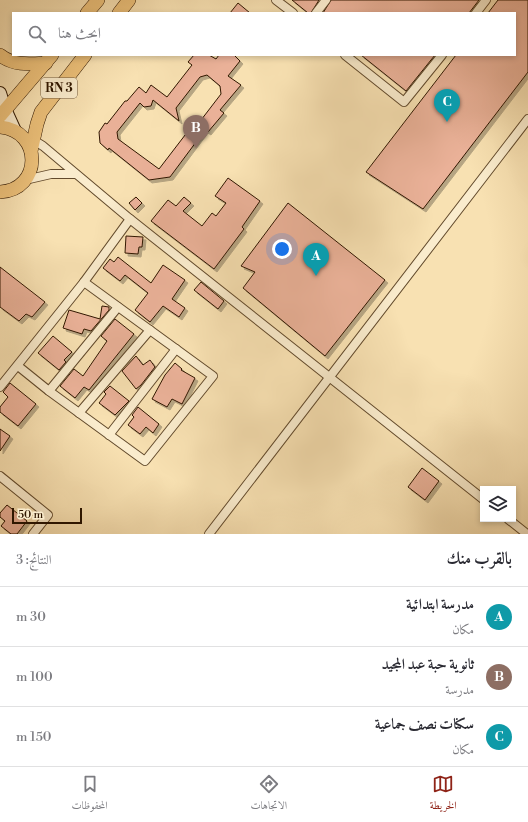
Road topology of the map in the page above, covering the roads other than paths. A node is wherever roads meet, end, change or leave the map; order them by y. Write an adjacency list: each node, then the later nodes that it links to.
1 (129, 0): 5 (main road)
2 (276, 0): 6 (street)
3 (326, 0): 7 (street)
4 (486, 0): 8 (street)
5 (120, 12)
6 (292, 12)
7 (317, 12)
8 (477, 12)
9 (0, 55): 13 (main road)
10 (84, 56): 19 (main road, RN 3)
11 (346, 56): 12 (street)
12 (441, 56)
13 (49, 59): 15 (main road, RN 3)
14 (0, 93): 15 (main road)
15 (3, 112): 18 (main road)
16 (528, 119): 30 (street)
17 (0, 127): 18 (main road)
18 (16, 131): 19 (main road)
19 (32, 145): 20 (street); 21 (main road)
20 (75, 174): 21 (street); 24 (street)
21 (20, 184): 22 (main road); 23 (main road)
22 (0, 192)
23 (0, 202)
24 (130, 219): 25 (street); 30 (street)
25 (84, 282): 26 (street); 29 (street)
26 (118, 307): 27 (street); 32 (street)
27 (150, 330): 28 (street); 33 (street)
28 (176, 349): 34 (street); 34 (street)
29 (18, 366): 31 (street); 32 (street)
30 (329, 377): 36 (street); 39 (street)
31 (0, 387)
32 (49, 391): 33 (street)
33 (79, 413): 34 (street)
34 (109, 435)
35 (0, 476): 38 (street)
36 (480, 497)
37 (512, 522): 40 (street)
38 (34, 534)
39 (209, 534)
40 (527, 534)

